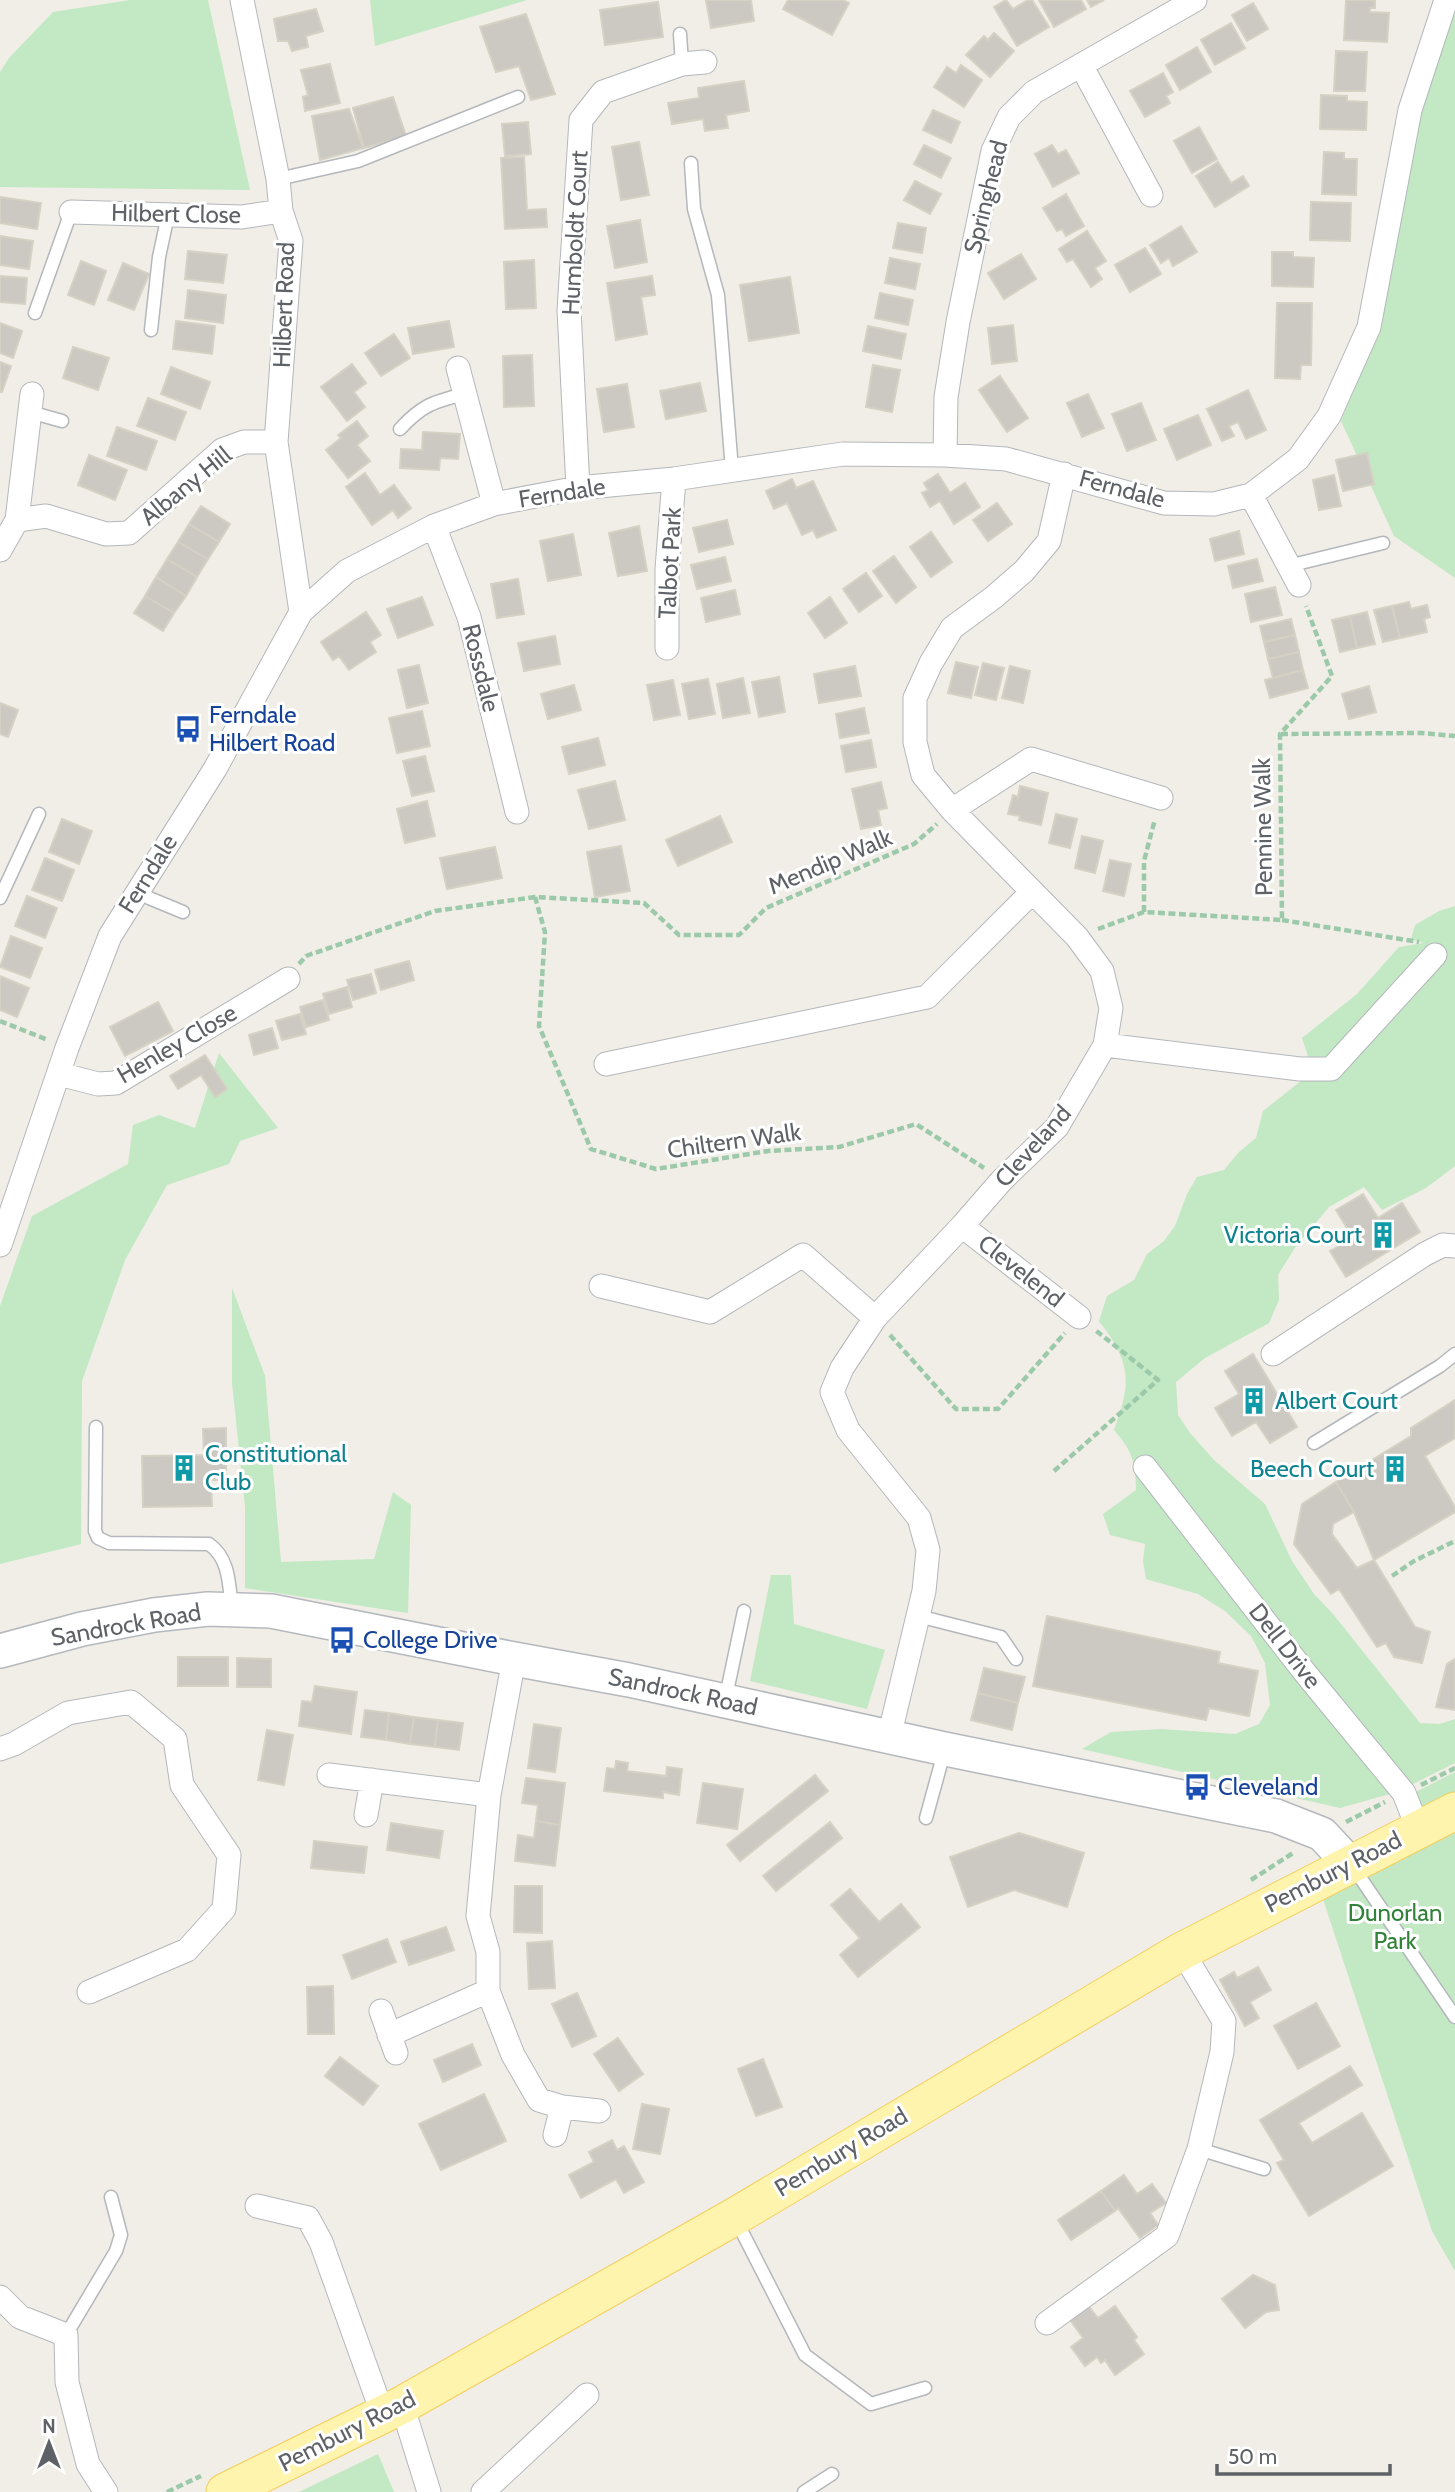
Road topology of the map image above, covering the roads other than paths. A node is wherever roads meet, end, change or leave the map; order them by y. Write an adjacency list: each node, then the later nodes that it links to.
1 (242, 0): 10 (street, Hilbert Road)
2 (1195, 0): 7 (street, Springhead)
3 (1446, 0): 28 (street, Ferndale)
4 (680, 34): 6 (lane)
5 (705, 62): 6 (street, Humboldt Court)
6 (682, 64): 27 (street, Humboldt Court)
7 (1082, 65): 11 (street); 23 (street, Springhead)
8 (518, 97): 10 (lane)
9 (691, 163): 24 (lane)
10 (278, 180): 12 (street, Hilbert Road)
11 (1151, 195)
12 (281, 211): 14 (street, Hilbert Close); 22 (street, Hilbert Road)
13 (71, 212): 14 (street, Hilbert Close); 15 (lane)
14 (168, 215): 16 (lane)
15 (35, 313)
16 (151, 330)
17 (458, 368): 18 (street, Ferndale)
18 (464, 394): 21 (lane); 29 (street, Ferndale)
19 (31, 403): 20 (lane); 30 (street)
20 (62, 421)
21 (400, 429)
22 (276, 442): 30 (street, Albany Hill); 35 (street, Hilbert Road)
23 (946, 455): 24 (street, Ferndale); 25 (street, Ferndale)
24 (733, 470): 26 (street, Ferndale)
25 (1064, 474): 28 (street, Ferndale); 38 (street, Cleveland)
26 (674, 479): 27 (street, Ferndale); 36 (street, Talbot Park)
27 (578, 488): 29 (street, Ferndale)
28 (1251, 495): 34 (street)
29 (494, 504): 31 (street, Ferndale)
30 (17, 520): 33 (street)
31 (434, 526): 35 (street, Ferndale); 39 (street, Rossdale)
32 (1382, 543): 34 (lane)
33 (0, 550)
34 (1293, 575)
35 (301, 612): 41 (street, Ferndale)
36 (667, 648)
37 (1161, 798): 38 (street)
38 (952, 810): 42 (street, Cleveland)
39 (517, 812)
40 (38, 814): 43 (lane)
41 (139, 888): 44 (lane); 49 (street, Ferndale)
42 (1032, 892): 47 (street, Cleveland); 48 (street)
43 (0, 898)
44 (183, 912)
45 (1431, 949): 47 (street)
46 (288, 979): 49 (street, Henley Close)
47 (1105, 1045): 50 (street, Cleveland)
48 (606, 1064)
49 (59, 1074): 51 (street, Ferndale)
50 (962, 1226): 54 (street, Clevelend); 55 (street, Cleveland)
51 (0, 1245)
52 (1455, 1246): 56 (street)
53 (601, 1286): 55 (street)
54 (1079, 1317)
55 (875, 1318): 63 (street, Cleveland)
56 (1273, 1354)
57 (1455, 1354): 59 (lane)
58 (96, 1427): 61 (lane)
59 (1314, 1443)
60 (1145, 1467): 77 (street, Dell Drive)
61 (232, 1610): 64 (street, Sandrock Road); 66 (street, Sandrock Road)
62 (744, 1611): 67 (lane)
63 (918, 1616): 65 (lane); 68 (street, Cleveland)
64 (0, 1651)
65 (1016, 1659)
66 (514, 1660): 67 (street, Sandrock Road); 73 (street)
67 (725, 1701): 68 (street, Sandrock Road)
68 (889, 1737): 70 (street, Sandrock Road)
69 (0, 1749): 81 (street)
70 (945, 1749): 76 (lane); 78 (street, Sandrock Road)
71 (328, 1775): 72 (street)
72 (372, 1780): 73 (street); 75 (street)
73 (489, 1795): 80 (street)
74 (1455, 1811): 77 (main road, Pembury Road)
75 (366, 1815)
76 (926, 1818)
77 (1418, 1829): 78 (main road, Pembury Road)
78 (1350, 1864): 79 (main road, Pembury Road); 83 (lane)
79 (1182, 1951): 87 (street); 91 (main road, Pembury Road)
80 (488, 1991): 82 (street); 84 (street)
81 (89, 1992)
82 (381, 2011)
83 (1455, 2017)
84 (562, 2107): 85 (street); 86 (street)
85 (599, 2111)
86 (555, 2135)
87 (1199, 2149): 88 (lane); 93 (street)
88 (1264, 2169)
89 (111, 2197): 94 (lane)
90 (257, 2206): 97 (street)
91 (734, 2217): 95 (lane); 97 (main road, Pembury Road)
92 (0, 2297): 94 (street)
93 (1047, 2323)
94 (66, 2335): 99 (street)
95 (925, 2388)
96 (587, 2395): 102 (street)
97 (392, 2410): 100 (main road, Pembury Road); 101 (street)
98 (832, 2474): 103 (lane)
99 (106, 2492)
100 (225, 2492)
101 (429, 2492)
102 (483, 2492)
103 (804, 2492)

